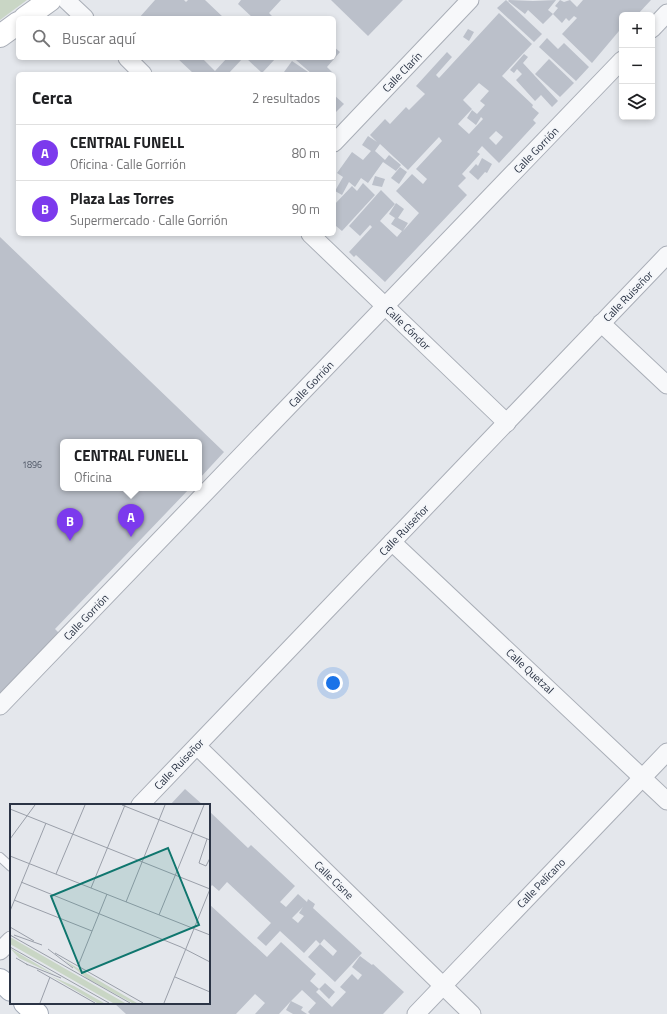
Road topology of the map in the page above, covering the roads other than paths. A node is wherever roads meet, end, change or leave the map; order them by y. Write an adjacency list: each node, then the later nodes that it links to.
1 (50, 0): 5 (main road)
2 (66, 0): 6 (street)
3 (470, 0): 13 (street, Calle Clarín)
4 (667, 14): 8 (street)
5 (28, 16)
6 (83, 16)
7 (16, 24): 9 (main road)
8 (655, 26)
9 (0, 36)
10 (129, 60): 12 (street)
11 (619, 63): 16 (street, Calle Gorrión)
12 (141, 72)
13 (336, 141)
14 (312, 236): 16 (street, Calle Cóndor)
15 (667, 255): 17 (street, Calle Ruiseñor)
16 (386, 307): 19 (street, Calle Cóndor); 21 (street, Calle Gorrión)
17 (602, 323): 18 (street); 19 (street, Calle Ruiseñor)
18 (667, 385)
19 (506, 423): 20 (street, Calle Ruiseñor)
20 (392, 542): 22 (street, Calle Ruiseñor); 24 (street, Calle Quetzal)
21 (0, 706)
22 (197, 746): 26 (street, Calle Ruiseñor); 32 (street, Calle Cisne)
23 (667, 752): 24 (street, Calle Pelícano)
24 (642, 777): 25 (street, Calle Quetzal); 32 (street, Calle Pelícano)
25 (667, 801)
26 (141, 804)
27 (0, 857): 28 (lane)
28 (10, 866)
29 (10, 941): 30 (street)
30 (0, 951)
31 (0, 980): 33 (main road)
32 (443, 986): 36 (street, Calle Pelícano); 37 (street, Calle Cisne)
33 (10, 989)
34 (26, 1004): 35 (main road)
35 (37, 1014)
36 (416, 1014)
37 (472, 1014)

